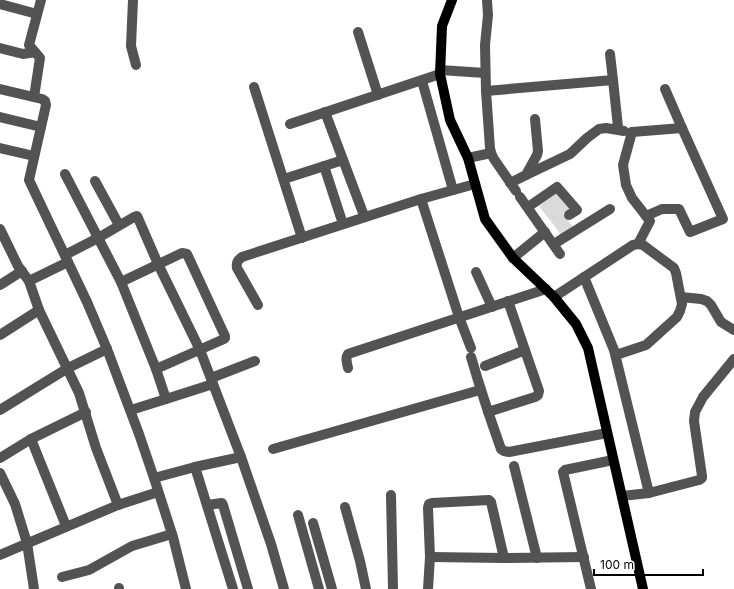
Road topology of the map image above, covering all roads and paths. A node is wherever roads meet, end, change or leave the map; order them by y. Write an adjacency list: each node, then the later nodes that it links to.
1 (41, 0): 6 (street)
2 (132, 0): 11 (street)
3 (452, 0): 12 (main road)
4 (487, 0): 13 (street)
5 (0, 4): 6 (street)
6 (38, 14): 9 (street)
7 (358, 32): 20 (street)
8 (0, 48): 9 (street)
9 (35, 52): 21 (street)
10 (610, 54): 14 (street)
11 (136, 65)
12 (440, 72): 13 (street); 15 (street); 33 (main road)
13 (485, 73): 19 (street)
14 (613, 80): 19 (street); 27 (street)
15 (422, 81): 20 (street); 41 (street)
16 (254, 87): 54 (street)
17 (0, 89): 21 (street)
18 (665, 89): 28 (street)
19 (486, 90): 31 (street)
20 (378, 95): 22 (street)
21 (34, 97): 26 (street)
22 (325, 112): 25 (street); 34 (street)
23 (0, 117): 26 (street)
24 (535, 119): 37 (street)
25 (290, 124)
26 (41, 127): 32 (street)
27 (618, 127)
28 (682, 128): 29 (street); 48 (street)
29 (632, 132): 37 (street); 48 (street)
30 (0, 148): 32 (street)
31 (491, 153): 33 (street); 42 (street)
32 (34, 156): 59 (street)
33 (468, 158): 40 (main road)
34 (343, 160): 35 (street); 46 (street)
35 (324, 166): 38 (street); 49 (street)
36 (65, 174): 53 (street)
37 (526, 175): 42 (street)
38 (287, 178)
39 (95, 181): 50 (street)
40 (475, 184): 41 (street); 58 (main road)
41 (454, 190): 43 (street)
42 (516, 190): 44 (street)
43 (421, 199): 54 (street); 74 (street)
44 (528, 207): 47 (street); 52 (street)
45 (610, 209): 55 (street)
46 (363, 213)
47 (569, 215)
48 (646, 216): 56 (street)
49 (341, 218)
50 (119, 225): 53 (street); 60 (street)
51 (0, 229): 61 (street)
52 (545, 232): 55 (street); 58 (street)
53 (98, 238): 59 (street); 65 (street)
54 (302, 238): 71 (street)
55 (554, 244): 57 (street)
56 (638, 244): 63 (street); 69 (street)
57 (560, 254)
58 (514, 258): 67 (main road)
59 (66, 259): 64 (street); 77 (street)
60 (158, 264): 65 (street); 78 (street); 78 (street)
61 (22, 271): 64 (street); 66 (street)
62 (476, 272): 72 (street)
63 (584, 277): 68 (street); 80 (street)
64 (29, 281): 73 (street)
65 (121, 282): 86 (street)
66 (0, 285)
67 (546, 289): 68 (main road); 70 (street)
68 (554, 297): 94 (main road)
69 (681, 297): 75 (street); 80 (street)
70 (508, 301): 72 (street); 79 (street)
71 (258, 305)
72 (492, 307): 74 (street)
73 (39, 310): 76 (street); 84 (street)
74 (459, 317): 85 (street); 88 (street)
75 (734, 330)
76 (0, 335)
77 (107, 349): 84 (street); 91 (street)
78 (200, 350): 86 (street); 87 (street)
79 (525, 350): 83 (street); 93 (street)
80 (616, 355): 105 (street)
81 (734, 359): 105 (street)
82 (255, 361): 87 (street)
83 (485, 366)
84 (68, 368): 90 (street); 92 (street)
85 (348, 368)
86 (156, 369): 89 (street)
87 (212, 381): 89 (street); 97 (street)
88 (480, 390): 93 (street); 96 (street)
89 (166, 399): 91 (street)
90 (0, 410)
91 (130, 410): 103 (street)
92 (86, 412): 95 (street); 108 (street)
93 (488, 412): 94 (street)
94 (608, 433): 99 (main road)
95 (31, 440): 98 (street); 113 (street)
96 (273, 450)
97 (241, 457): 101 (street); 126 (street)
98 (0, 458)
99 (613, 460): 107 (main road); 120 (street)
100 (514, 466): 119 (street)
101 (195, 467): 103 (street); 109 (street)
102 (0, 473): 115 (street)
103 (154, 478): 104 (street)
104 (158, 492): 108 (street); 114 (street)
105 (649, 493): 107 (street)
106 (391, 495): 130 (street)
107 (622, 496): 133 (main road)
108 (118, 505): 113 (street)
109 (207, 505): 124 (street); 125 (street)
110 (345, 507): 129 (street)
111 (298, 516): 127 (street)
112 (313, 523): 128 (street)
113 (66, 526): 115 (street)
114 (172, 534): 121 (street); 123 (street)
115 (27, 543): 116 (street); 122 (street)
116 (0, 555)
117 (430, 557): 118 (street); 118 (street); 131 (street)
118 (504, 558): 119 (street)
119 (537, 558): 120 (street)
120 (584, 558): 132 (street)
121 (62, 577)
122 (34, 589)
123 (186, 589)
124 (233, 589)
125 (248, 589)
126 (284, 589)
127 (319, 589)
128 (332, 589)
129 (366, 589)
130 (393, 589)
131 (428, 589)
132 (591, 589)
133 (643, 589)

